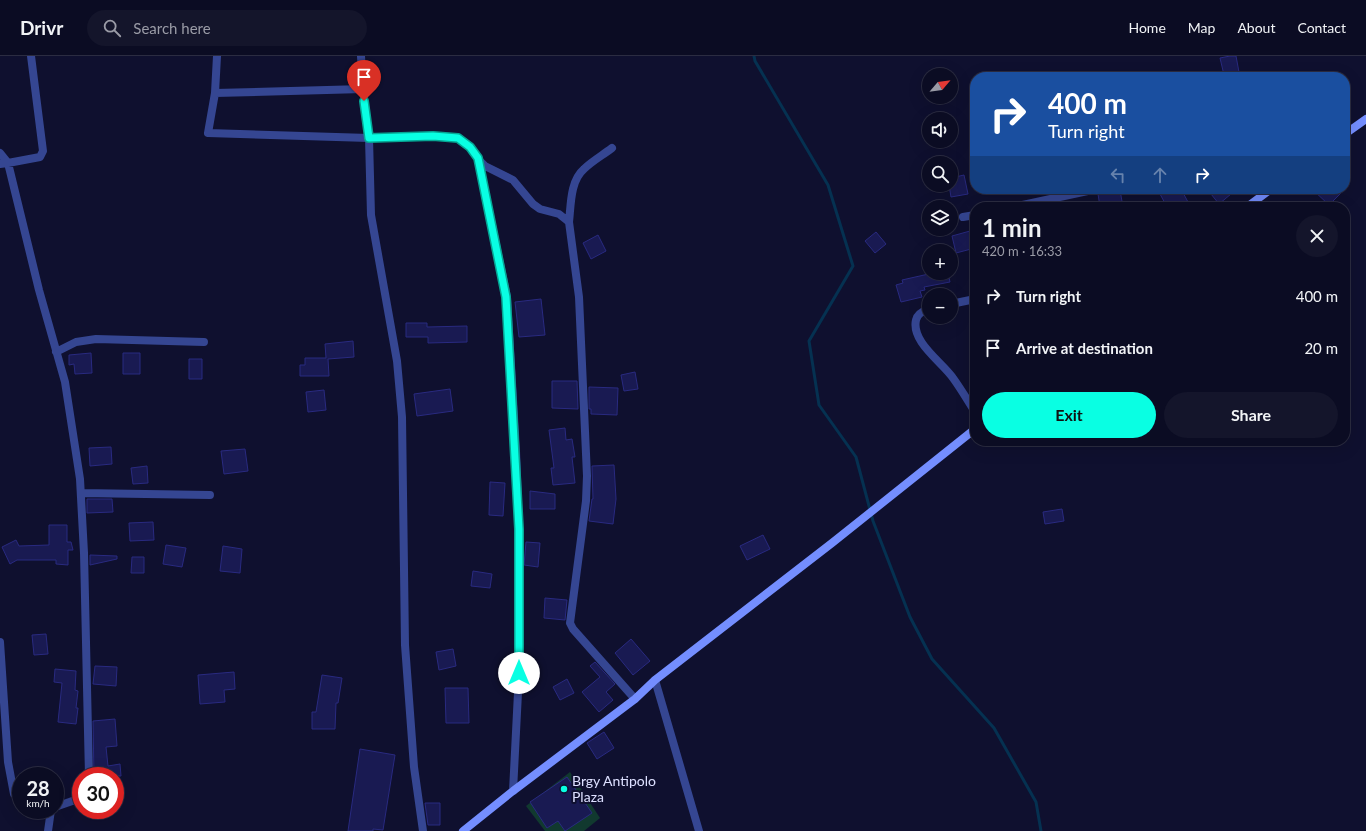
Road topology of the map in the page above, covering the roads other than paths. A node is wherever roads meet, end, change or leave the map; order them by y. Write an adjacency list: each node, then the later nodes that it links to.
1 (31, 56): 12 (street)
2 (217, 56): 5 (street)
3 (361, 56): 4 (street)
4 (363, 89): 5 (street); 8 (street)
5 (215, 93): 8 (street)
6 (1366, 119): 7 (main road)
7 (1350, 130)
8 (369, 138): 11 (street); 37 (street)
9 (612, 148): 19 (street)
10 (0, 153): 12 (street)
11 (478, 158): 19 (street); 34 (street)
12 (4, 163): 24 (street)
13 (1074, 194): 15 (street)
14 (1264, 194): 16 (main road)
15 (1036, 202)
16 (1254, 202)
17 (970, 216): 18 (street)
18 (963, 217)
19 (569, 222): 31 (street)
20 (970, 300): 21 (street)
21 (958, 303)
22 (922, 312): 25 (street)
23 (204, 342): 24 (street)
24 (56, 352): 27 (street)
25 (970, 404)
26 (970, 433): 30 (main road)
27 (81, 492): 28 (street); 32 (street)
28 (210, 495)
29 (0, 642): 33 (street)
30 (655, 680): 31 (main road); 39 (street)
31 (635, 699): 34 (main road)
32 (89, 767)
33 (12, 783)
34 (513, 791): 38 (main road)
35 (50, 819): 36 (street)
36 (48, 831)
37 (423, 831)
38 (463, 831)
39 (699, 831)

